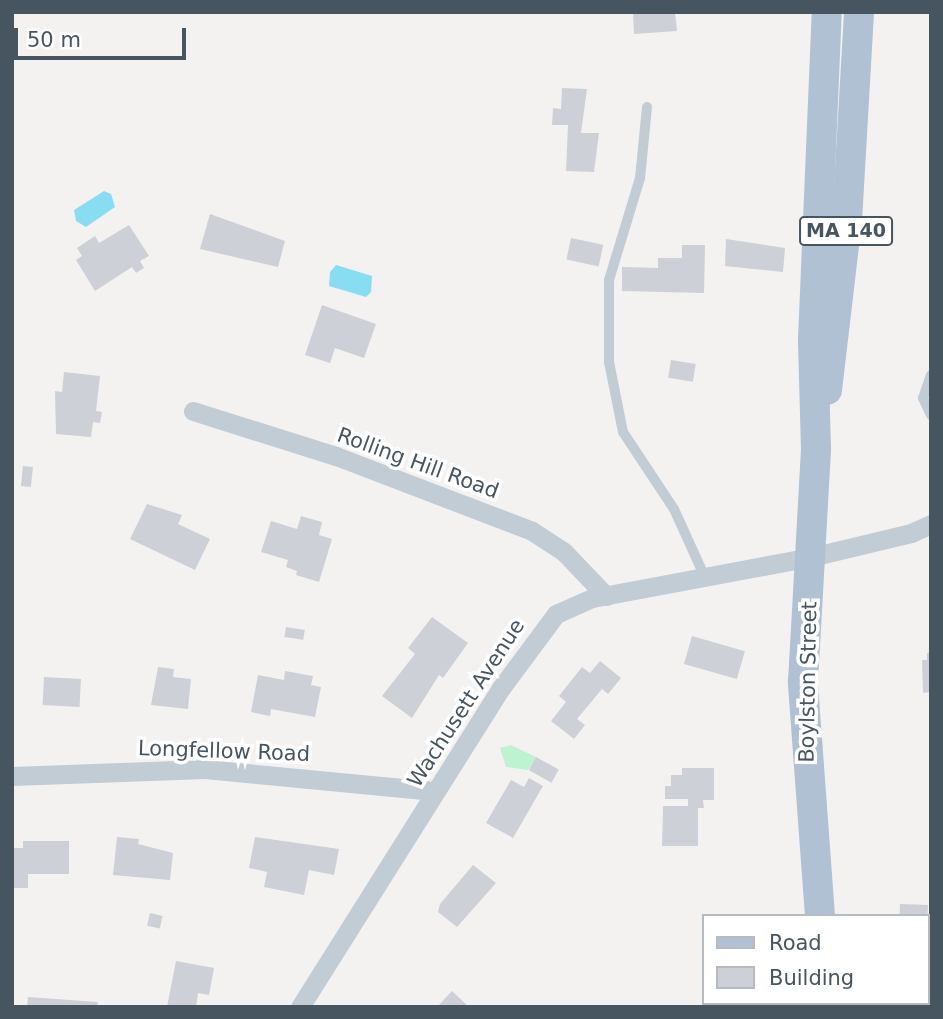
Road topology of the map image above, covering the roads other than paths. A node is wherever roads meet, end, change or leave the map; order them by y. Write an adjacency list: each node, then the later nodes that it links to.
1 (827, 12): 7 (main road, Boylston Street / MA 140)
2 (859, 12): 7 (main road, Boylston Street / MA 140)
3 (647, 107): 10 (lane)
4 (931, 375): 6 (lane)
5 (194, 411): 11 (street, Rolling Hill Road)
6 (931, 415)
7 (816, 449): 9 (main road, Boylston Street / MA 140)
8 (931, 524): 9 (street, Wachusett Avenue)
9 (811, 557): 10 (street, Wachusett Avenue); 14 (main road, Boylston Street / MA 140)
10 (704, 575): 11 (street, Wachusett Avenue)
11 (606, 596): 13 (street, Wachusett Avenue)
12 (12, 776): 13 (street, Longfellow Road)
13 (434, 791): 15 (street, Wachusett Avenue)
14 (820, 914)
15 (300, 1007)

